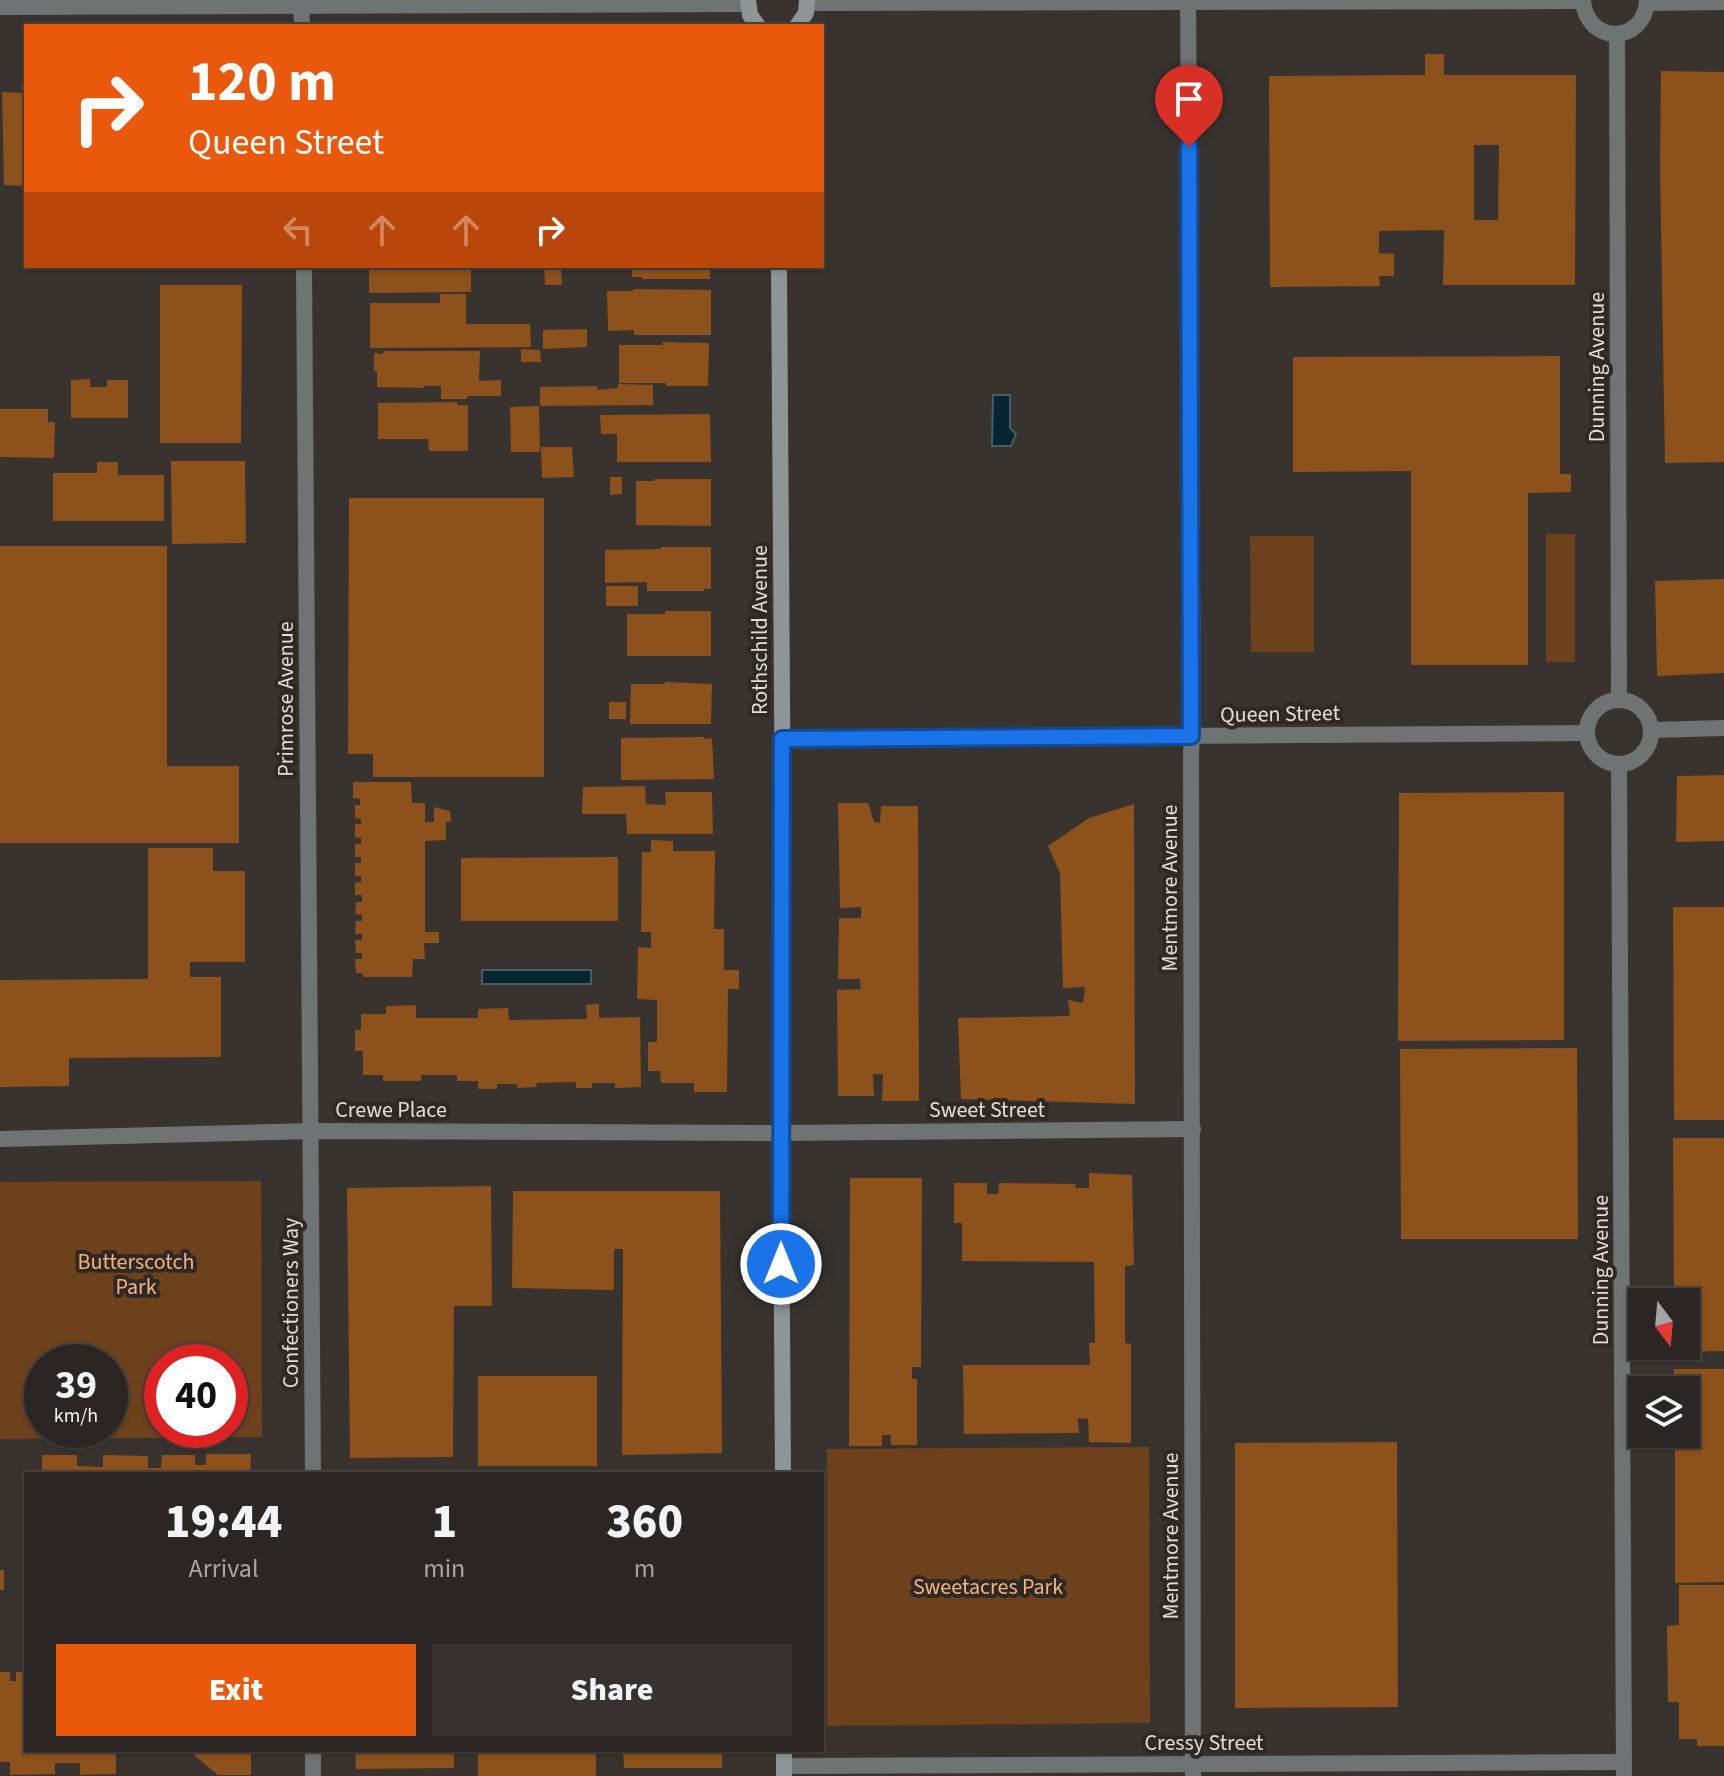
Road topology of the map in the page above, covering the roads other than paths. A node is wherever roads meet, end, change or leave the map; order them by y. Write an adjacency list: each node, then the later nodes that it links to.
1 (807, 1): 2 (street); 11 (street)
2 (1188, 1): 3 (street); 19 (street, Mentmore Avenue)
3 (1582, 1): 12 (street)
4 (1648, 1): 6 (street); 12 (street)
5 (748, 2): 7 (street); 10 (street)
6 (1724, 2)
7 (301, 3): 8 (street); 9 (street)
8 (0, 7)
9 (302, 24)
10 (757, 24)
11 (798, 24)
12 (1617, 34): 15 (street, Dunning Avenue)
13 (304, 268): 23 (street, Primrose Avenue)
14 (779, 268): 20 (street, Rothschild Avenue)
15 (1619, 700): 17 (street); 18 (street)
16 (1724, 728): 17 (street)
17 (1651, 730): 21 (street)
18 (1587, 733): 19 (street, Queen Street); 21 (street)
19 (1191, 736): 20 (street, Queen Street); 22 (street, Mentmore Avenue)
20 (782, 739): 24 (street, Rothschild Avenue)
21 (1619, 764): 30 (street, Dunning Avenue)
22 (1193, 1129): 24 (street, Sweet Street); 31 (street, Mentmore Avenue)
23 (311, 1131): 24 (street, Crewe Place); 25 (street, Crewe Place); 26 (street, Confectioners Way)
24 (781, 1133): 27 (street, Rothschild Avenue)
25 (0, 1139)
26 (313, 1472)
27 (783, 1472)
28 (313, 1752): 32 (street)
29 (784, 1764): 31 (street, Cressy Street)
30 (1624, 1769): 31 (street, Cressy Street)
31 (1193, 1770)
32 (313, 1776)

